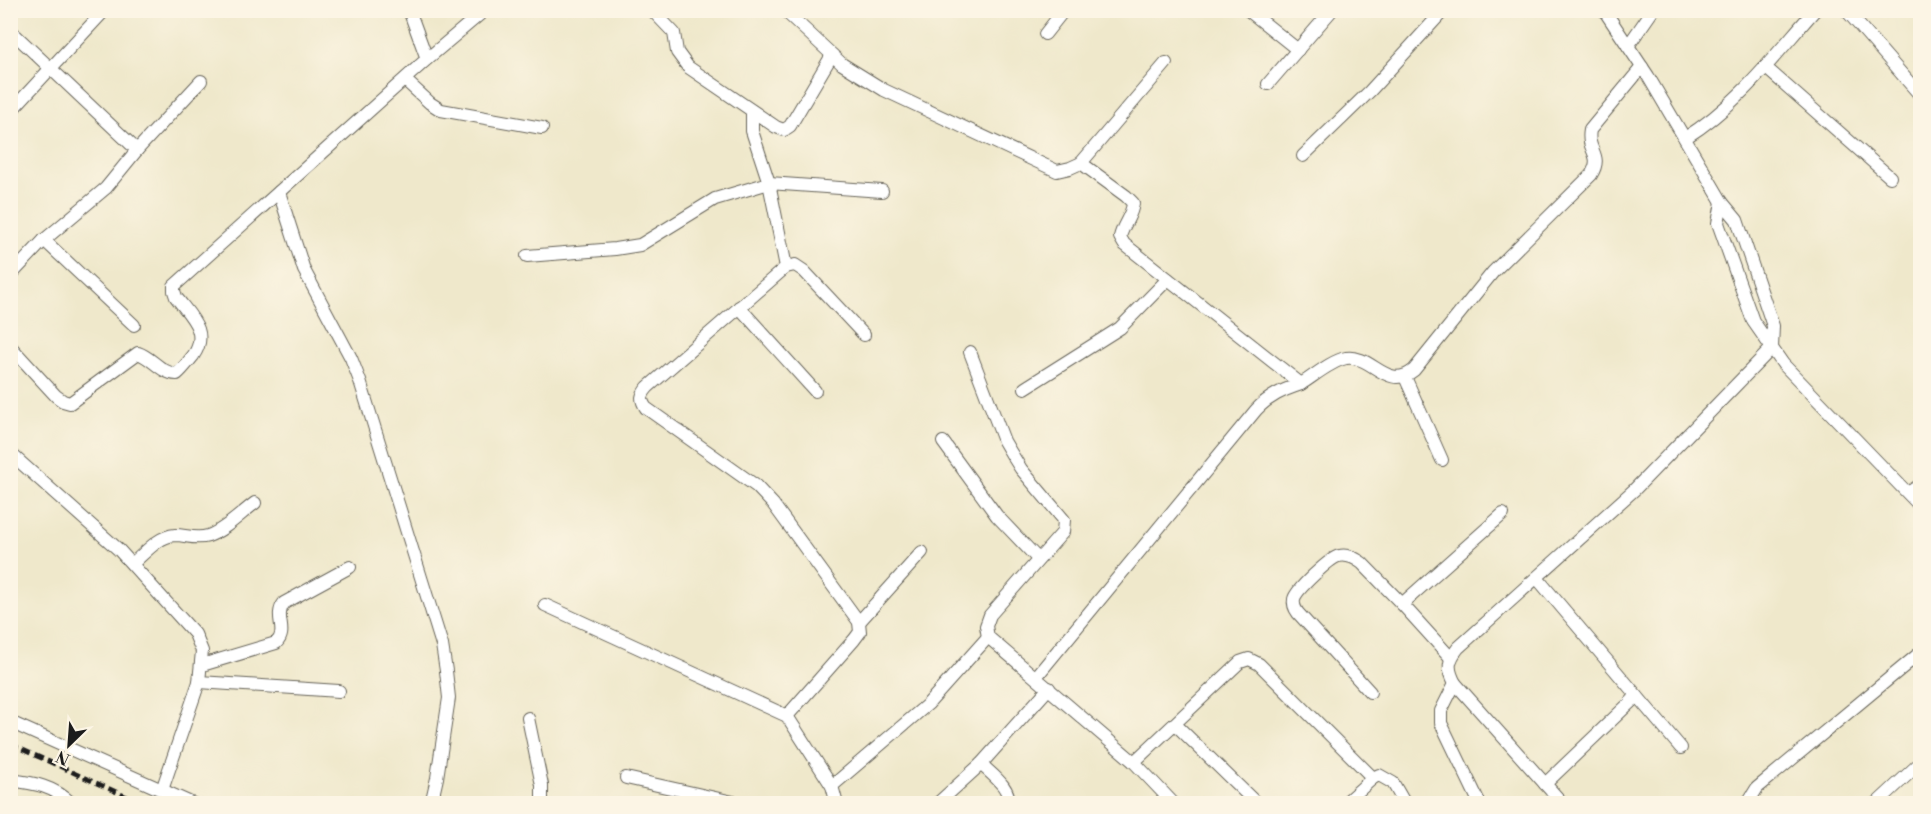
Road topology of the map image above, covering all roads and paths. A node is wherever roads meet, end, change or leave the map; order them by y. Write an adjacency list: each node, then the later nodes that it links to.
1 (105, 10): 21 (street)
2 (409, 10): 19 (street)
3 (485, 10): 19 (street)
4 (652, 10): 29 (street)
5 (784, 10): 18 (street)
6 (1064, 10): 15 (street)
7 (1248, 10): 17 (street)
8 (1332, 10): 17 (street)
9 (1444, 10): 33 (street)
10 (1604, 10): 16 (street)
11 (1653, 10): 16 (street)
12 (1815, 10): 23 (street)
13 (1845, 10): 27 (street)
14 (10, 30): 21 (street)
15 (1045, 34)
16 (1628, 46): 22 (street)
17 (1298, 50): 26 (street)
18 (832, 55): 29 (street); 34 (street)
19 (428, 59): 24 (street)
20 (1166, 63): 34 (street)
21 (50, 67): 28 (street); 32 (street)
22 (1642, 67): 31 (street); 51 (street)
23 (1765, 67): 31 (street); 35 (street)
24 (405, 80): 30 (street); 38 (street)
25 (201, 81): 32 (street)
26 (1268, 84)
27 (1920, 95)
28 (10, 111)
29 (752, 111): 36 (street)
30 (542, 128)
31 (1685, 138): 39 (street)
32 (137, 150): 40 (street)
33 (1303, 156)
34 (1081, 163): 44 (street)
35 (1890, 177)
36 (769, 183): 37 (street); 41 (street); 42 (street)
37 (882, 191)
38 (279, 192): 48 (street); 99 (street)
39 (1722, 202): 49 (street); 49 (street)
40 (44, 240): 43 (street); 46 (street)
41 (527, 256)
42 (786, 267): 45 (street); 47 (street)
43 (10, 276)
44 (1168, 279): 52 (street); 53 (street)
45 (739, 307): 54 (street); 70 (street)
46 (134, 325)
47 (864, 335)
48 (10, 346)
49 (1772, 348): 59 (street); 67 (street)
50 (970, 351): 64 (street)
51 (1406, 377): 52 (street); 57 (street)
52 (1301, 384): 75 (street)
53 (1025, 388)
54 (815, 391)
55 (943, 442): 64 (street)
56 (10, 453): 65 (street)
57 (1442, 460)
58 (1920, 485): 59 (street)
59 (1908, 493): 61 (street)
60 (255, 503): 65 (street)
61 (1920, 506)
62 (1503, 513): 68 (street)
63 (922, 552): 70 (street)
64 (1038, 559): 71 (street)
65 (132, 564): 74 (street)
66 (350, 567): 74 (street)
67 (1537, 579): 73 (street); 81 (street)
68 (1402, 604): 73 (street); 80 (street)
69 (544, 605): 82 (street)
70 (859, 622): 82 (street)
71 (988, 637): 75 (street); 94 (street)
72 (1920, 653): 111 (street)
73 (1450, 658): 77 (street)
74 (202, 665): 76 (street)
75 (1036, 677): 78 (street)
76 (199, 682): 79 (street); 95 (street)
77 (1455, 683): 93 (street); 109 (street)
78 (1049, 688): 87 (street); 89 (street)
79 (339, 691)
80 (1370, 692)
81 (1637, 696): 86 (street); 93 (street)
82 (787, 716): 94 (street)
83 (528, 718): 100 (street)
84 (10, 722): 95 (street)
85 (1174, 724): 87 (street); 91 (street); 106 (street)
86 (1681, 748)
87 (1134, 762): 105 (street)
88 (1920, 763): 96 (street)
89 (981, 764): 103 (street); 104 (street)
90 (626, 777): 101 (street)
91 (1373, 778): 107 (street); 108 (street)
92 (10, 780): 97 (street)
93 (1545, 783): 110 (street)
94 (832, 786): 102 (street)
95 (162, 790): 98 (street)
96 (1878, 803)
97 (72, 804)
98 (193, 804)
99 (430, 804)
100 (542, 804)
101 (742, 804)
102 (837, 804)
103 (937, 804)
104 (1008, 804)
105 (1174, 804)
106 (1257, 804)
107 (1344, 804)
108 (1405, 804)
109 (1480, 804)
110 (1563, 804)
111 (1747, 804)

